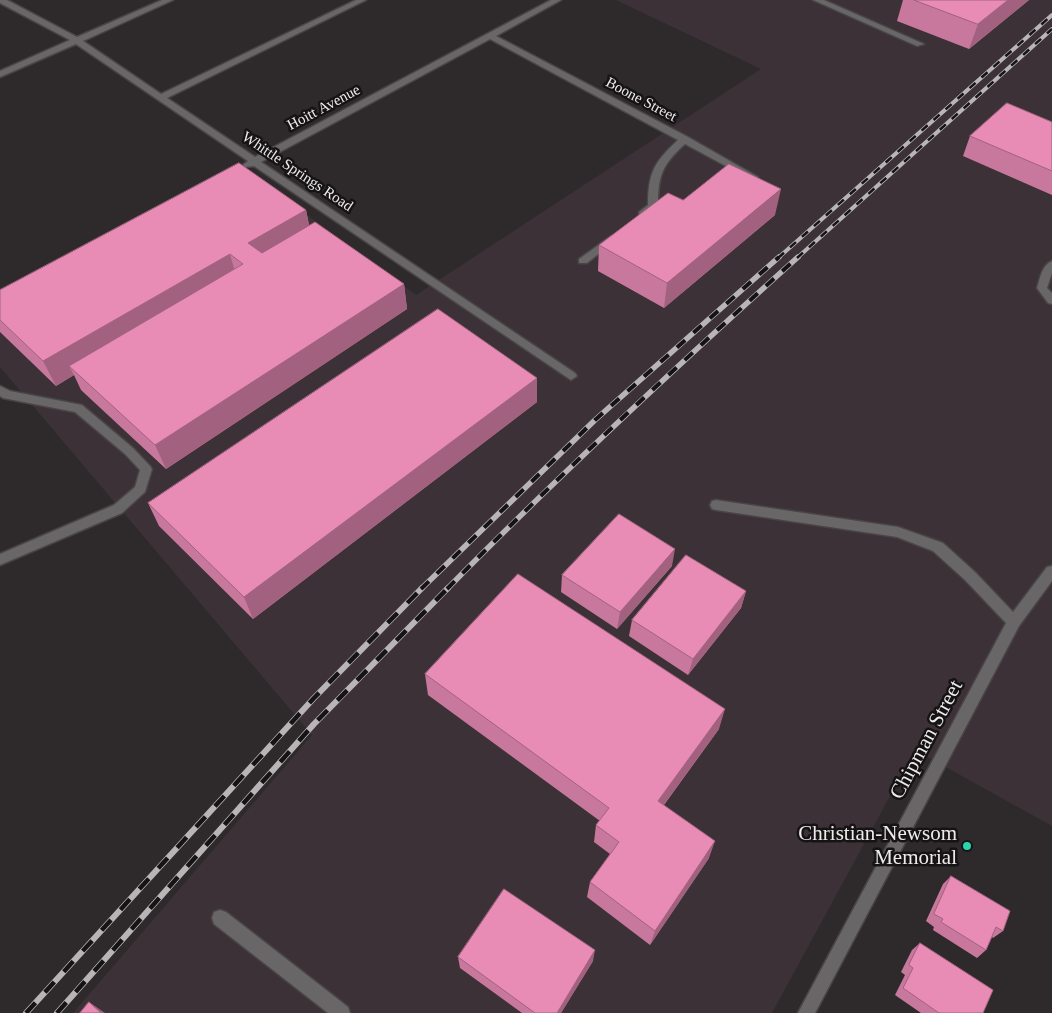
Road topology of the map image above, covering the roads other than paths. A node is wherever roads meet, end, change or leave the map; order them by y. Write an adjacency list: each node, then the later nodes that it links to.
1 (2, 0): 7 (street, Whittle Springs Road)
2 (169, 0): 7 (street)
3 (362, 0): 10 (street)
4 (557, 0): 6 (street, Hoitt Avenue)
5 (817, 0): 8 (street)
6 (490, 36): 11 (street, Boone Street); 12 (street, Hoitt Avenue)
7 (77, 41): 9 (street); 10 (street, Whittle Springs Road)
8 (920, 44)
9 (0, 74)
10 (161, 97): 12 (street, Whittle Springs Road)
11 (685, 139): 14 (street, Boone Street); 15 (street)
12 (254, 162): 13 (street, Hoitt Avenue); 20 (street, Whittle Springs Road)
13 (237, 172)
14 (760, 181)
15 (638, 218)
16 (622, 230): 17 (street)
17 (583, 261)
18 (1052, 264): 19 (street)
19 (1052, 300)
20 (571, 376)
21 (0, 390): 23 (street)
22 (716, 505): 25 (street)
23 (0, 560)
24 (1052, 571): 25 (street, Chipman Street)
25 (1014, 622): 28 (street, Chipman Street)
26 (220, 918): 27 (street)
27 (342, 1013)
28 (806, 1013)

